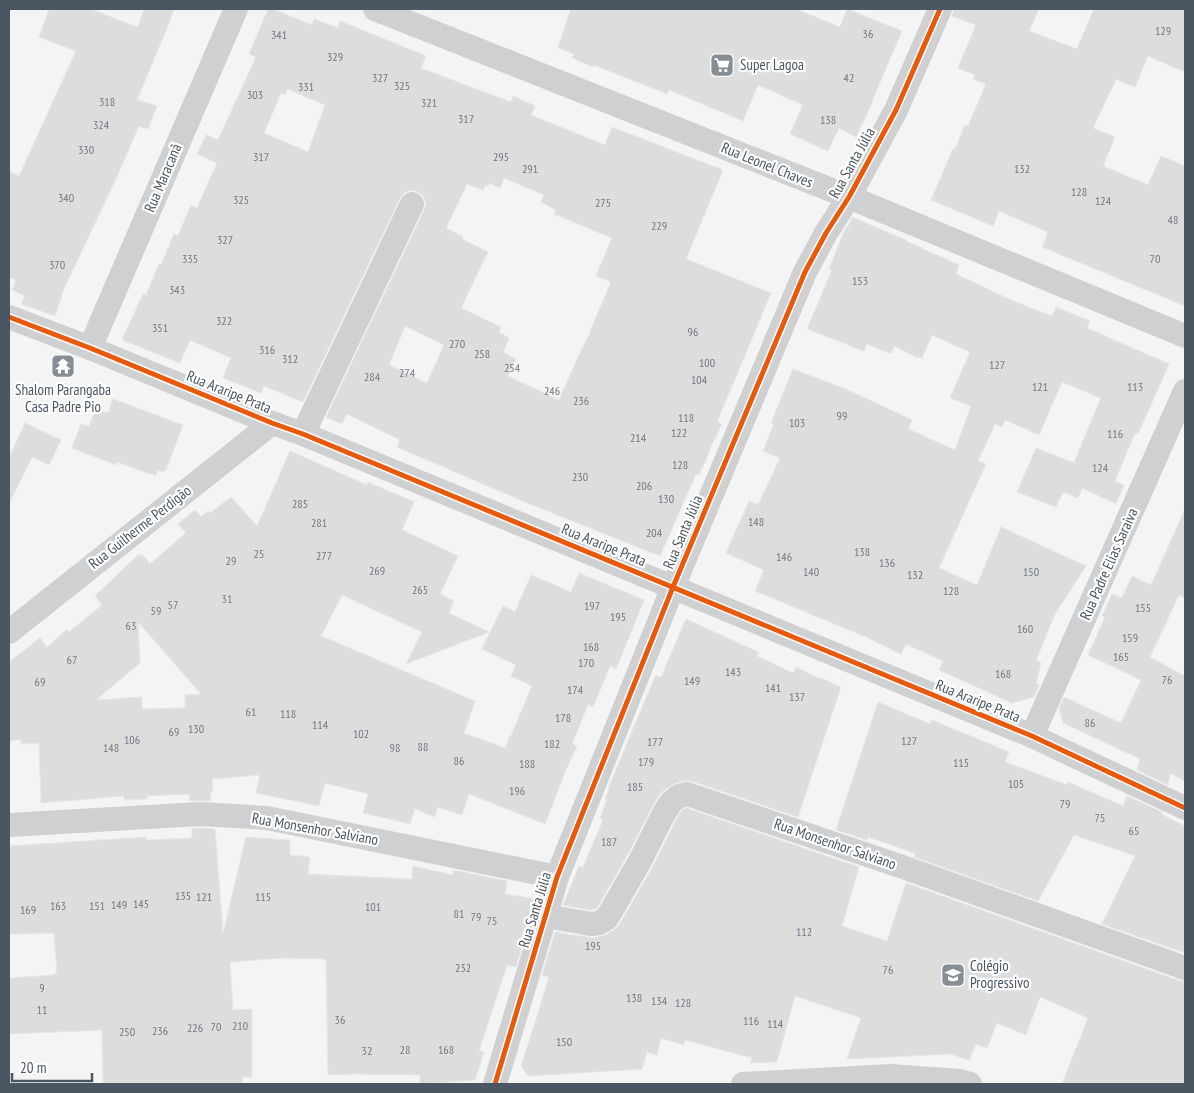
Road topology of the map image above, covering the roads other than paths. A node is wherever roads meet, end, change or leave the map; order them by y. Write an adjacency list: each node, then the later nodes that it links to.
1 (236, 9): 8 (street, Rua Maracanã)
2 (375, 9): 4 (street, Rua Leonel Chaves)
3 (940, 9): 4 (street, Rua Santa Júlia)
4 (849, 197): 7 (street, Rua Leonel Chaves); 12 (street, Rua Santa Júlia)
5 (412, 204): 11 (street)
6 (9, 317): 8 (street, Rua Araripe Prata)
7 (1185, 336)
8 (90, 348): 10 (street, Rua Araripe Prata)
9 (1185, 391): 14 (street, Rua Padre Elias Saraiva)
10 (272, 423): 11 (street, Rua Araripe Prata); 13 (street, Rua Guilherme Perdigão)
11 (303, 434): 12 (street, Rua Araripe Prata)
12 (673, 587): 14 (street, Rua Araripe Prata); 17 (street, Rua Santa Júlia)
13 (9, 632)
14 (1032, 736): 15 (street, Rua Araripe Prata)
15 (1185, 808)
16 (9, 825): 17 (street, Rua Monsenhor Salviano)
17 (558, 877): 18 (street, Rua Santa Júlia)
18 (545, 916): 19 (street, Rua Monsenhor Salviano); 20 (street, Rua Santa Júlia)
19 (1185, 968)
20 (495, 1084)
21 (743, 1084): 22 (street)
22 (970, 1084)

